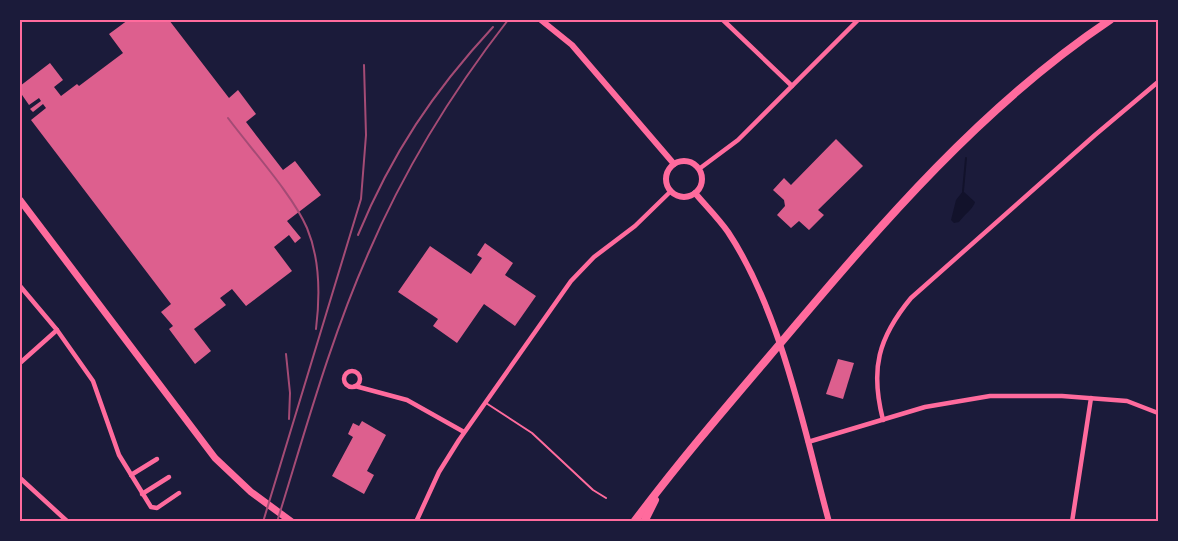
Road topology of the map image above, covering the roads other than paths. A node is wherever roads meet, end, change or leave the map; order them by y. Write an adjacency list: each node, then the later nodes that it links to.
1 (541, 20): 7 (street)
2 (723, 20): 6 (street)
3 (858, 20): 6 (street)
4 (1110, 20): 26 (highway)
5 (1158, 82): 19 (street)
6 (792, 86): 8 (street)
7 (674, 165): 8 (street); 9 (street)
8 (699, 169): 10 (street)
9 (671, 191): 10 (street); 17 (street)
10 (695, 193): 21 (street)
11 (20, 200): 31 (main road)
12 (20, 286): 13 (street)
13 (57, 330): 14 (street); 23 (street)
14 (20, 363)
15 (360, 384): 15 (street); 20 (street)
16 (1091, 398): 18 (street); 19 (street); 36 (street)
17 (485, 403): 20 (street); 29 (lane)
18 (1158, 413)
19 (883, 420): 21 (street)
20 (464, 432): 32 (street)
21 (808, 441): 35 (street)
22 (157, 459): 23 (street)
23 (131, 475): 28 (street)
24 (169, 477): 28 (street)
25 (20, 478): 30 (street)
26 (660, 490): 33 (highway); 34 (highway)
27 (179, 493): 28 (street)
28 (142, 494)
29 (606, 498)
30 (68, 522)
31 (292, 522)
32 (416, 522)
33 (634, 522)
34 (644, 522)
35 (829, 522)
36 (1072, 522)

